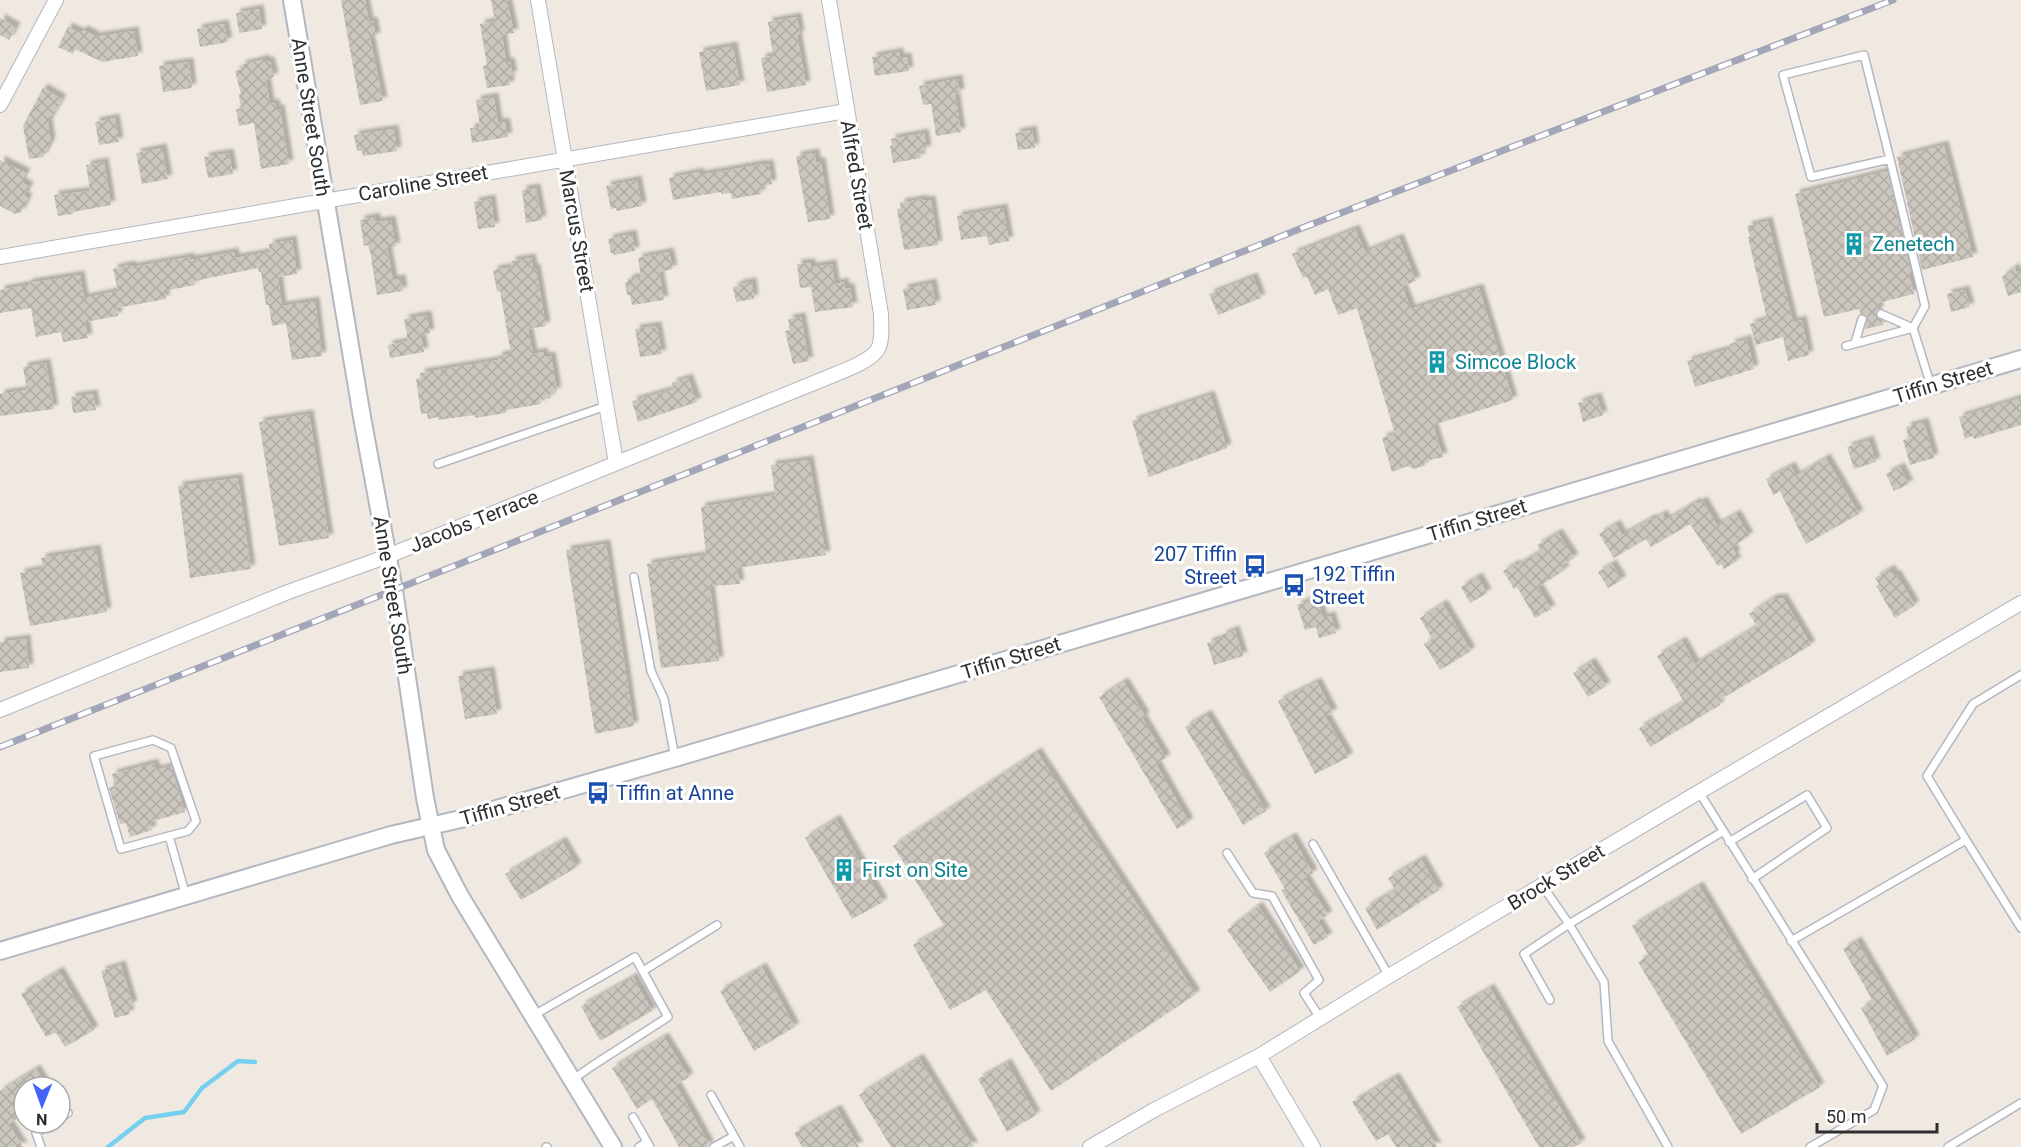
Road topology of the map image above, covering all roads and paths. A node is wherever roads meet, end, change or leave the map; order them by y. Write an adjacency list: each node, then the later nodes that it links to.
1 (56, 0): 5 (street)
2 (292, 0): 9 (street, Anne Street South)
3 (538, 0): 7 (street, Marcus Street)
4 (829, 0): 6 (street, Alfred Street)
5 (0, 105)
6 (846, 111): 7 (street, Caroline Street); 16 (street, Alfred Street)
7 (565, 158): 9 (street, Caroline Street); 19 (street, Marcus Street)
8 (1890, 159): 8 (lane); 13 (lane)
9 (325, 200): 10 (street, Caroline Street); 22 (street, Anne Street South)
10 (0, 257)
11 (1881, 315): 13 (lane)
12 (1862, 319): 14 (lane)
13 (1913, 328): 14 (lane); 18 (lane)
14 (1855, 344): 15 (lane)
15 (1846, 346)
16 (878, 350): 20 (street, Jacobs Terrace)
17 (2021, 359): 18 (street, Tiffin Street)
18 (1930, 386): 27 (street, Tiffin Street)
19 (606, 406): 20 (street, Marcus Street); 21 (lane)
20 (616, 462): 22 (street, Jacobs Terrace)
21 (438, 464)
22 (388, 556): 26 (street, Jacobs Terrace); 29 (street, Anne Street South)
23 (634, 577): 27 (lane)
24 (2021, 603): 28 (street, Brock Street)
25 (2021, 675): 32 (lane)
26 (0, 710)
27 (675, 758): 29 (street, Tiffin Street)
28 (1699, 792): 30 (lane); 37 (street, Brock Street)
29 (429, 827): 38 (street, Tiffin Street); 47 (street, Anne Street South)
30 (1722, 832): 33 (lane); 39 (lane)
31 (170, 836): 31 (lane); 38 (lane)
32 (1966, 840): 41 (lane); 42 (lane)
33 (1729, 842): 36 (lane); 36 (lane)
34 (1313, 844): 45 (lane)
35 (1227, 853): 48 (lane)
36 (1752, 879): 42 (lane)
37 (1542, 885): 39 (lane); 45 (street, Brock Street)
38 (186, 897): 43 (street, Tiffin Street)
39 (1569, 924): 46 (lane); 62 (lane)
40 (717, 925): 44 (lane)
41 (2021, 928)
42 (1791, 940): 63 (lane)
43 (0, 951)
44 (643, 971): 47 (lane); 50 (lane)
45 (1389, 976): 48 (street, Brock Street)
46 (1550, 1000)
47 (533, 1016): 50 (street, Anne Street South)
48 (1320, 1018): 49 (street, Brock Street)
49 (1259, 1056): 60 (street, Brock Street); 61 (street)
50 (572, 1080): 56 (street, Anne Street South)
51 (711, 1095): 54 (lane)
52 (2021, 1103): 64 (lane)
53 (633, 1117): 55 (lane)
54 (734, 1136): 58 (lane); 59 (lane)
55 (649, 1144): 57 (lane)
56 (613, 1147)
57 (639, 1147)
58 (714, 1147)
59 (740, 1147)
60 (1090, 1147)
61 (1313, 1147)
62 (1668, 1147)
63 (1810, 1147)
64 (1948, 1147)

